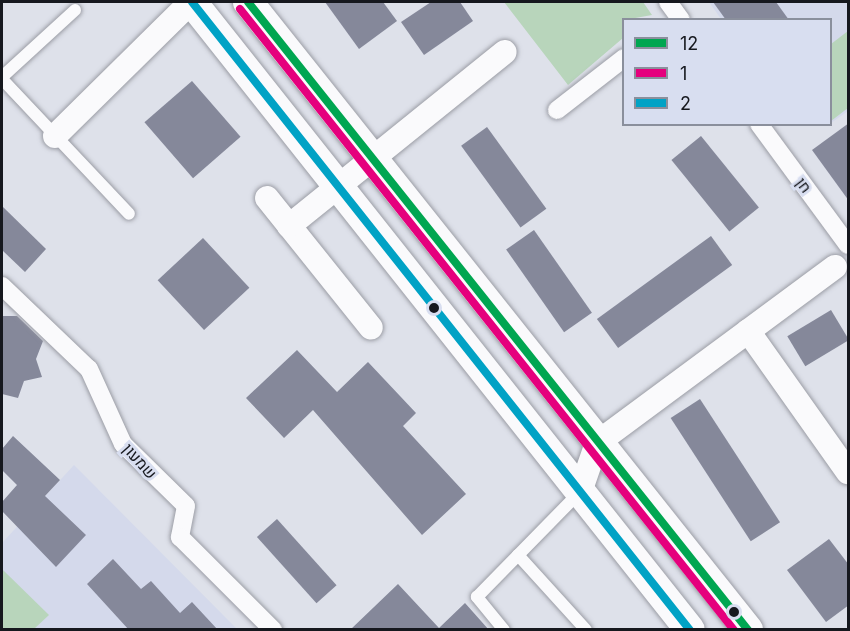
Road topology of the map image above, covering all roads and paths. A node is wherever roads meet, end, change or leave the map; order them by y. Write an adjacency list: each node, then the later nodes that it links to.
1 (192, 2): 9 (street); 11 (street)
2 (248, 2): 10 (street)
3 (75, 10): 6 (lane)
4 (505, 52): 10 (street)
5 (622, 60): 7 (street)
6 (2, 78): 9 (lane)
7 (557, 110)
8 (760, 126): 15 (street, חן)
9 (56, 136): 13 (lane)
10 (372, 158): 11 (street); 20 (street)
11 (337, 185): 14 (street); 22 (street)
12 (267, 198): 14 (street)
13 (129, 214)
14 (289, 225): 18 (street)
15 (849, 245)
16 (835, 267): 19 (street)
17 (2, 286): 24 (street, שמעון)
18 (371, 328)
19 (748, 332): 20 (street); 21 (street)
20 (597, 443): 22 (street); 28 (street)
21 (849, 472)
22 (580, 492): 23 (lane); 27 (street)
23 (518, 555): 25 (lane); 26 (lane)
24 (273, 630)
25 (504, 630)
26 (586, 630)
27 (690, 630)
28 (748, 630)

